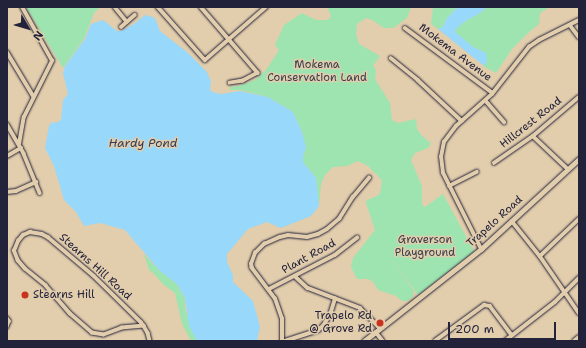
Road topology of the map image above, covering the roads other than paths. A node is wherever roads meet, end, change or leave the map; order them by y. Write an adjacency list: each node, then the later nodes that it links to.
1 (22, 7): 18 (street)
2 (115, 7): 8 (street)
3 (158, 7): 13 (street)
4 (201, 7): 13 (street)
5 (266, 7): 13 (street)
6 (135, 15): 8 (street)
7 (579, 20): 9 (street)
8 (127, 22): 10 (street)
9 (570, 25): 12 (street); 17 (street)
10 (121, 27)
11 (405, 28): 17 (street, Mokema Avenue)
12 (579, 37)
13 (228, 40): 16 (street)
14 (7, 52): 18 (street)
15 (391, 58): 21 (street)
16 (230, 84)
17 (493, 93): 20 (street)
18 (34, 97): 25 (street)
19 (579, 97): 24 (street, Hillcrest Road)
20 (486, 101): 21 (street); 22 (street)
21 (462, 121): 33 (street)
22 (504, 122)
23 (7, 124): 25 (street)
24 (533, 136): 28 (street, Hillcrest Road); 29 (street)
25 (20, 146): 26 (street); 32 (street)
26 (7, 156)
27 (579, 159): 29 (main road, Trapelo Road)
28 (494, 163)
29 (568, 169): 37 (main road, Trapelo Road)
30 (477, 172): 33 (street)
31 (369, 178): 43 (street)
32 (36, 182): 34 (street); 35 (street)
33 (449, 186): 39 (street)
34 (7, 192)
35 (40, 193)
36 (579, 218): 40 (street)
37 (512, 221): 39 (main road, Trapelo Road); 40 (street)
38 (357, 238): 41 (street, Plant Road)
39 (481, 249): 50 (main road, Trapelo Road)
40 (540, 256): 44 (street)
41 (296, 277): 43 (street, Plant Road); 45 (street)
42 (579, 278): 44 (street)
43 (269, 289): 54 (street)
44 (564, 292): 46 (street); 51 (street)
45 (335, 299): 50 (street); 54 (street)
46 (579, 313)
47 (7, 318): 49 (street)
48 (144, 326): 48 (street, Stearns Hill Road); 53 (street, Stearns Hill Road)
49 (7, 327)
50 (378, 330): 55 (main road, Trapelo Road); 56 (street)
51 (512, 335): 57 (street); 58 (street)
52 (579, 337): 59 (street)
53 (150, 341)
54 (283, 341)
55 (364, 341)
56 (383, 341)
57 (435, 341)
58 (505, 341)
59 (574, 341)

